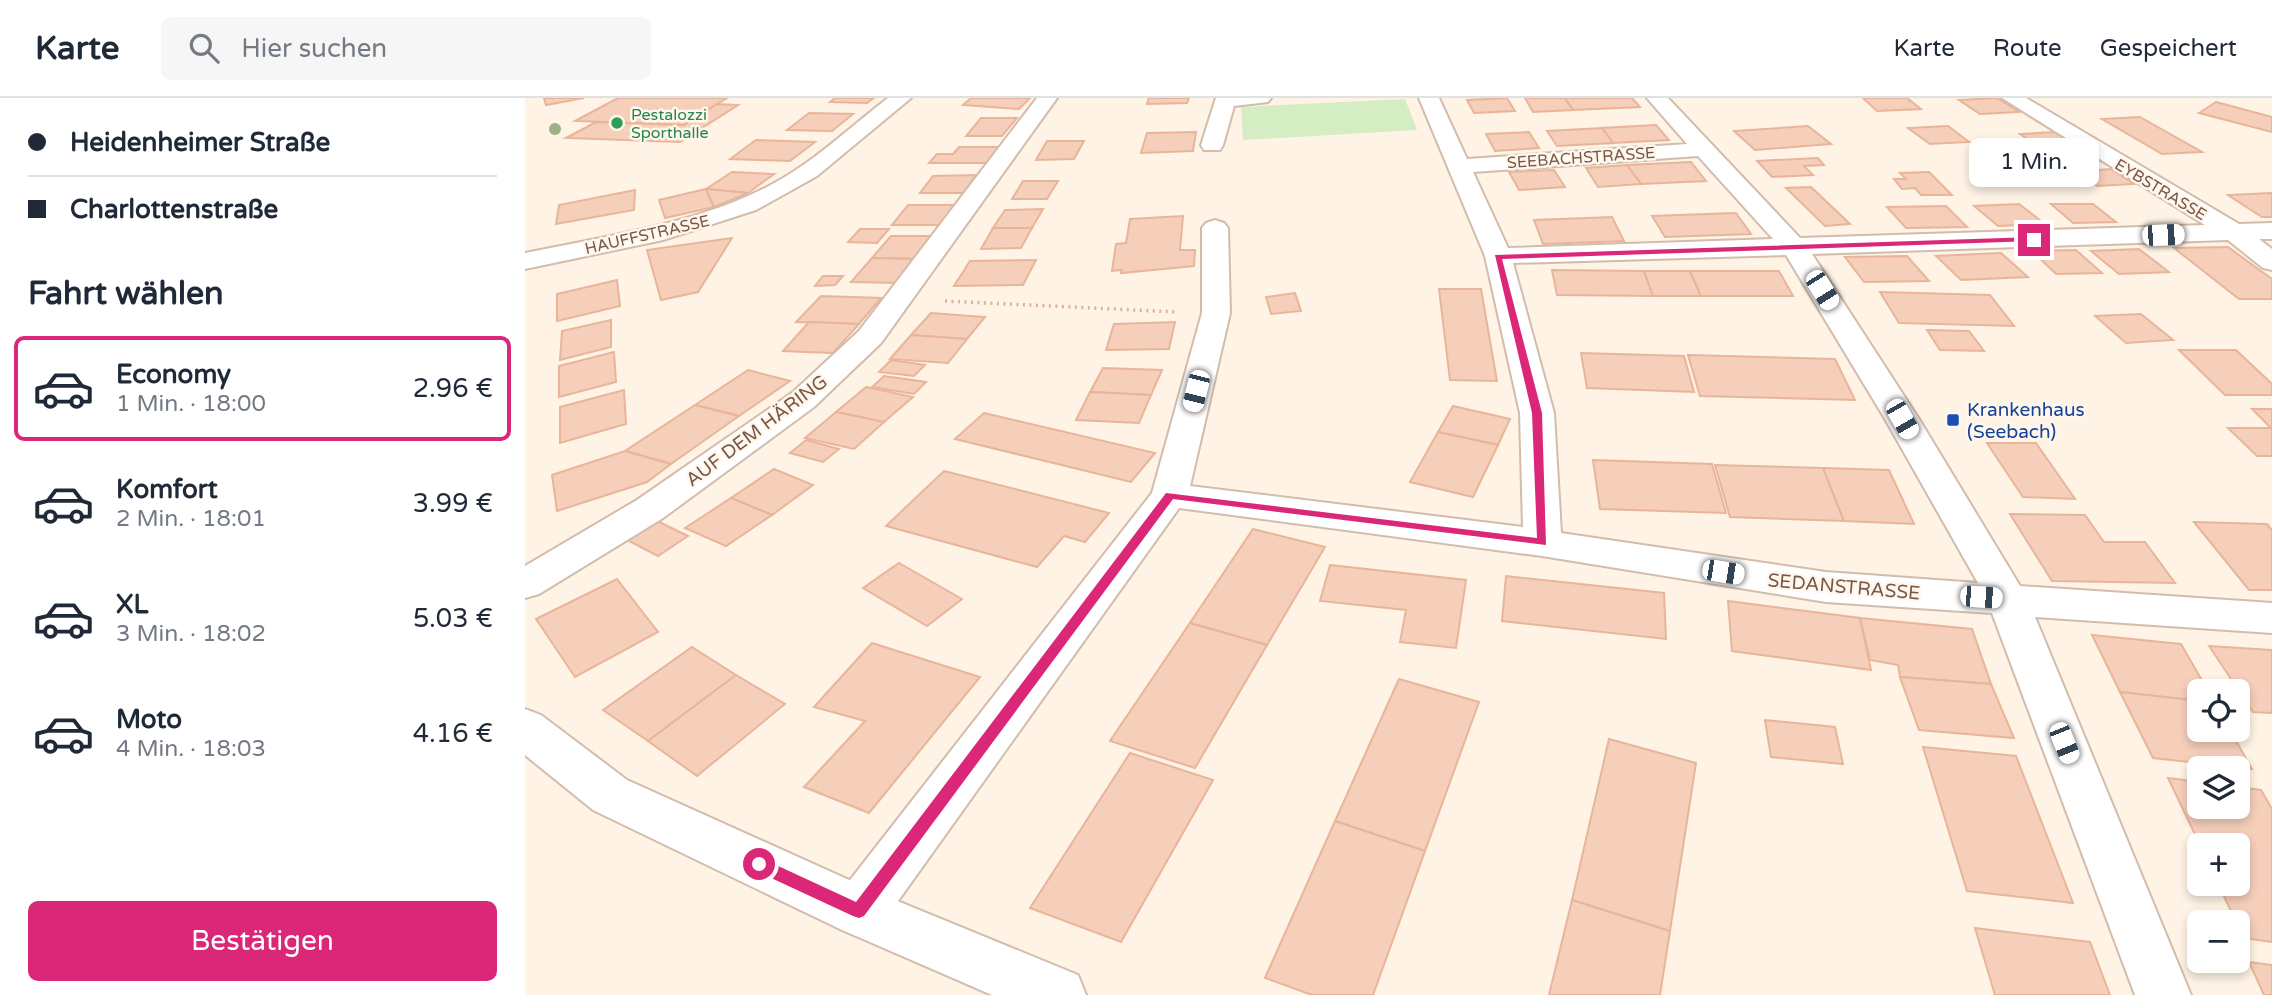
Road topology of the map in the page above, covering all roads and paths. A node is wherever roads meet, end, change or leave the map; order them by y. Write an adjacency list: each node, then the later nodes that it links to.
1 (901, 98): 16 (street, HAUFFSTRASSE)
2 (1047, 98): 18 (street, AUF DEM HÄRING)
3 (1261, 98): 7 (street)
4 (1429, 98): 10 (street)
5 (1657, 98): 9 (street)
6 (2012, 98): 13 (street, EYBSTRASSE)
7 (1226, 99): 8 (street)
8 (1212, 145)
9 (1704, 149): 10 (street, SEEBACHSTRASSE); 14 (street)
10 (1458, 166): 15 (street)
11 (1215, 228): 19 (street)
12 (2272, 231): 13 (street)
13 (2234, 233): 14 (street); 17 (street, EYBSTRASSE)
14 (1795, 248): 15 (street); 23 (street)
15 (1498, 256): 21 (street)
16 (525, 261)
17 (2272, 262)
18 (900, 298): 19 (path); 22 (street, AUF DEM HÄRING)
19 (1216, 313): 20 (street)
20 (1170, 495): 21 (street, SEDANSTRASSE); 26 (street)
21 (1542, 543): 23 (street, SEDANSTRASSE)
22 (525, 584)
23 (2007, 598): 24 (street, SEDANSTRASSE); 28 (street)
24 (2272, 618)
25 (525, 728): 26 (street)
26 (859, 911): 27 (street)
27 (1058, 995)
28 (2163, 995)

